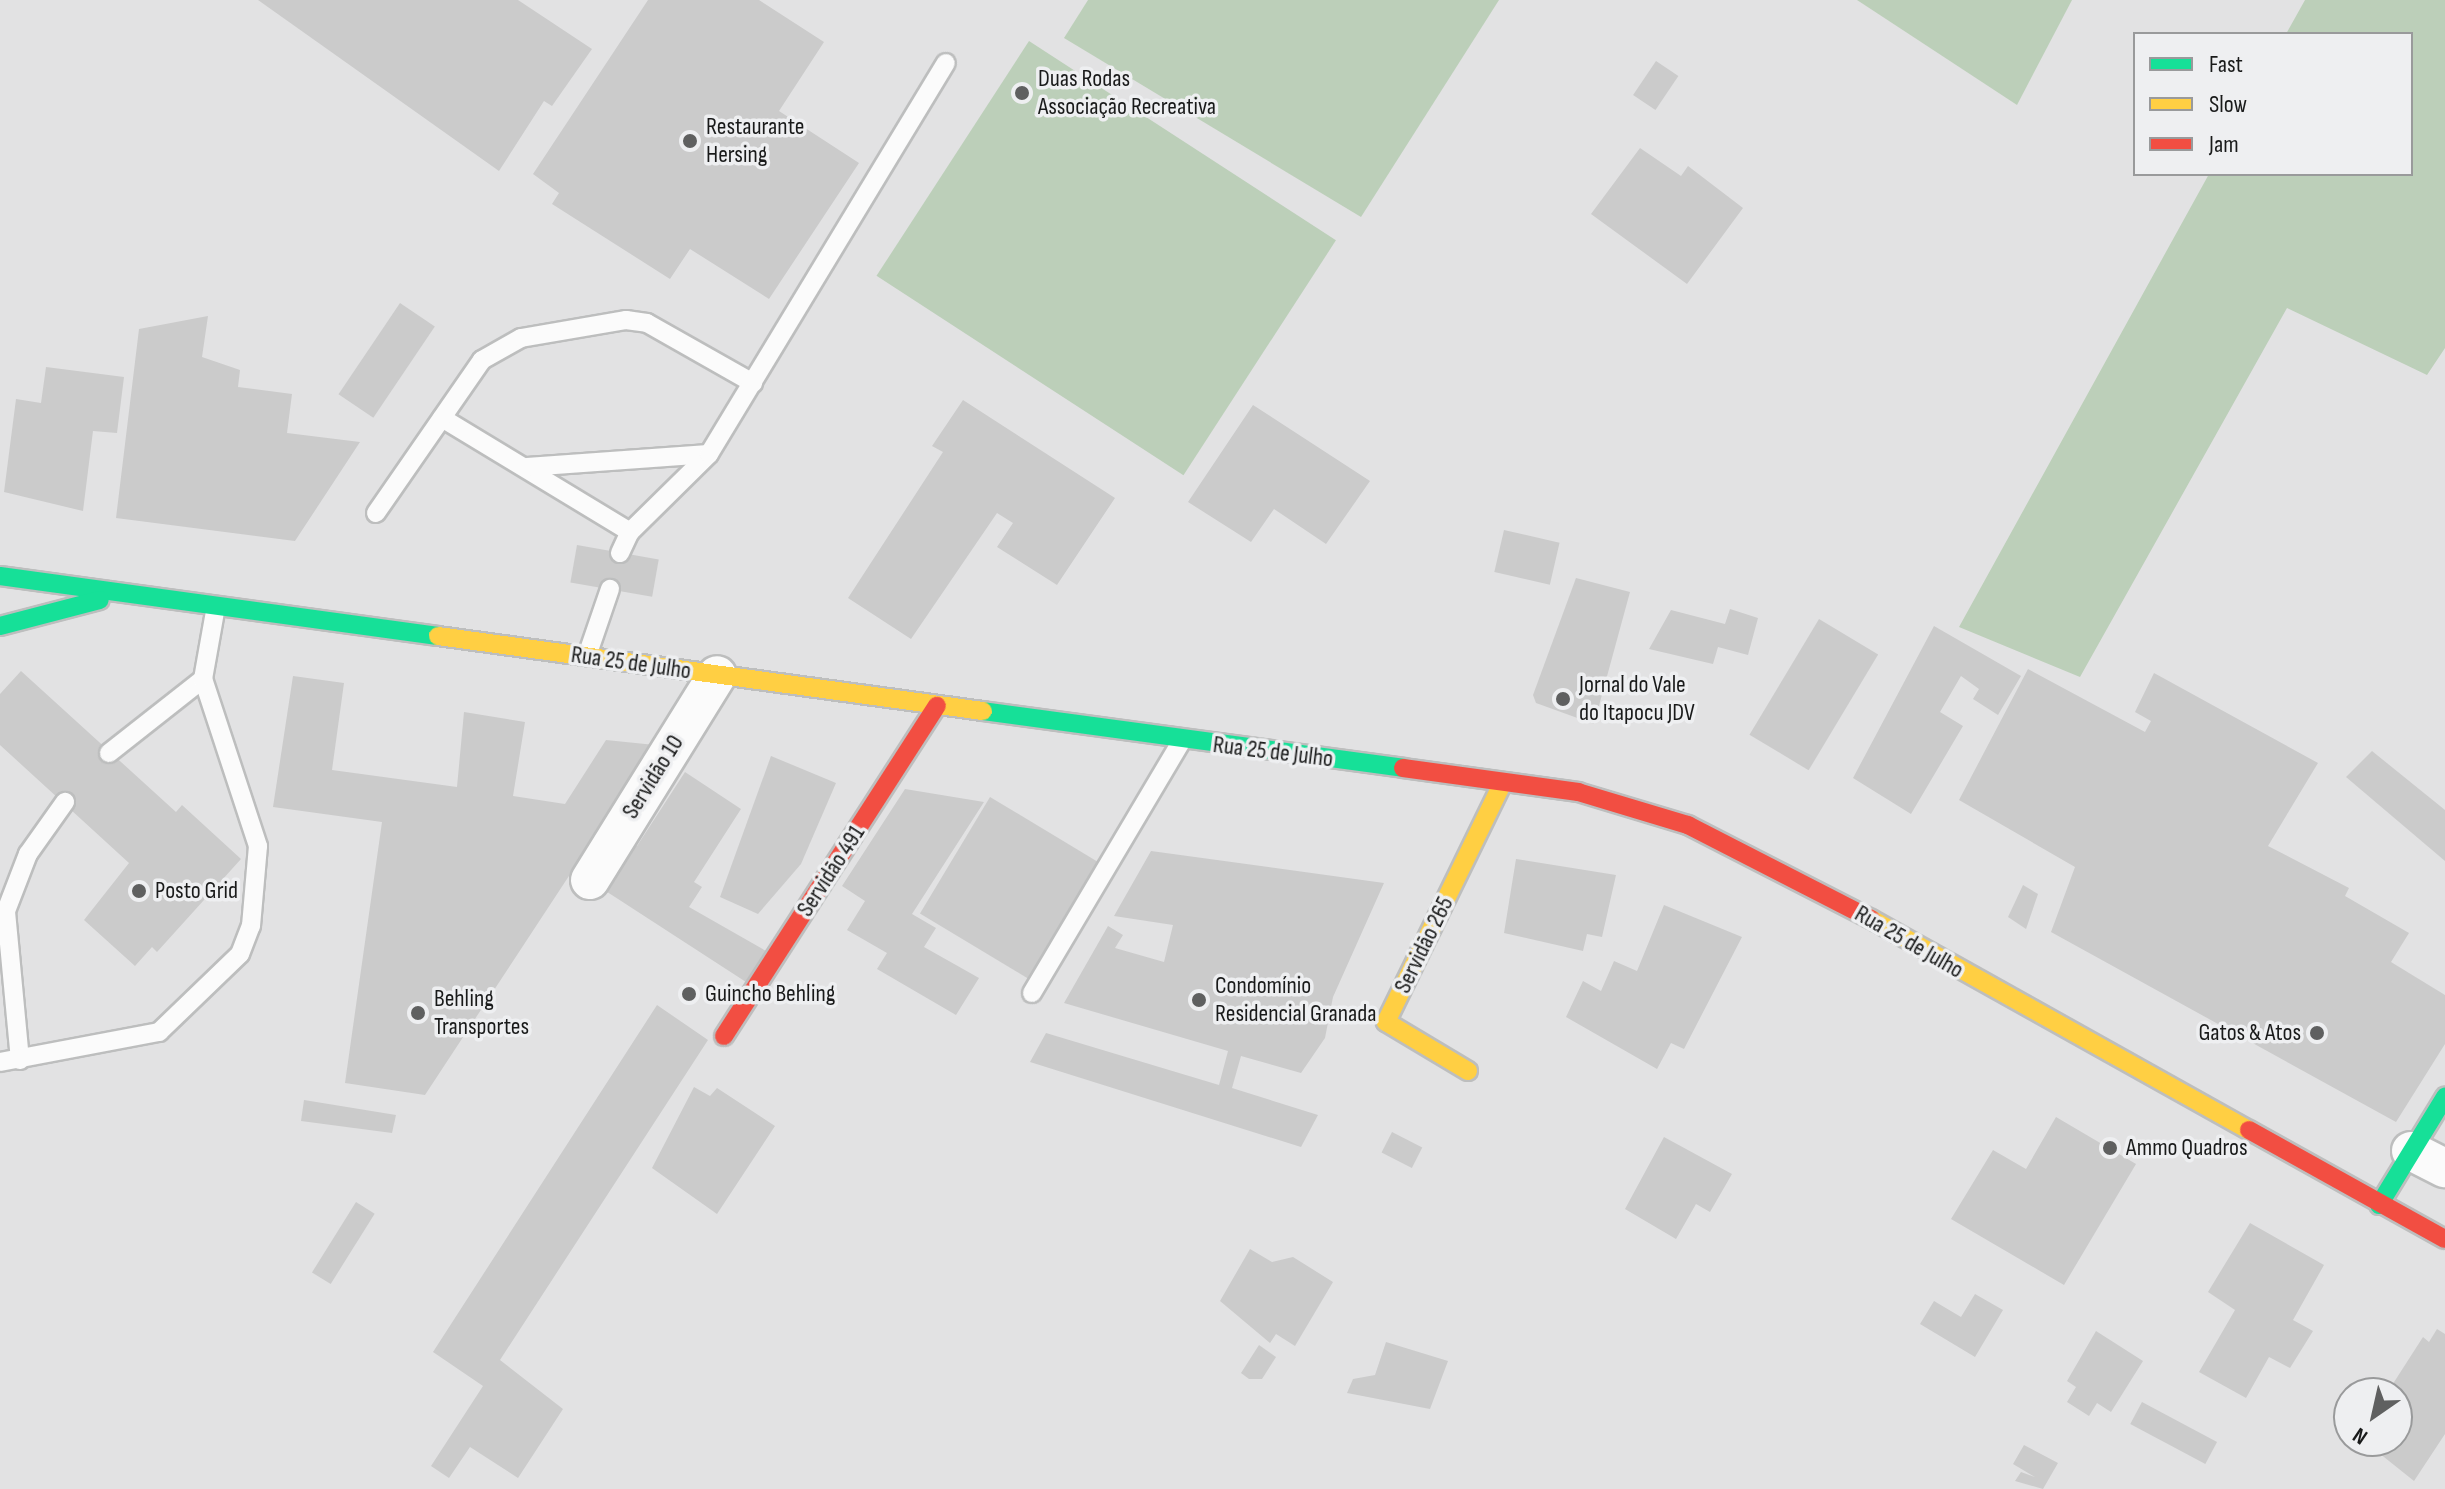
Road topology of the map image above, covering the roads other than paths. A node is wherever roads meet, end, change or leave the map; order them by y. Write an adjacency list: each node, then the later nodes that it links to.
1 (946, 63): 2 (lane)
2 (753, 383): 3 (lane); 4 (lane)
3 (442, 418): 5 (lane); 6 (lane)
4 (709, 454): 5 (lane); 7 (lane)
5 (527, 467): 7 (lane)
6 (376, 513)
7 (630, 532): 8 (lane)
8 (620, 553)
9 (0, 576): 11 (main road, Rua 25 de Julho)
10 (610, 589): 14 (lane)
11 (130, 594): 12 (main road, Rua 25 de Julho); 13 (main road)
12 (216, 606): 14 (main road, Rua 25 de Julho); 16 (lane)
13 (0, 626)
14 (587, 656): 15 (main road, Rua 25 de Julho)
15 (717, 675): 17 (main road, Rua 25 de Julho); 22 (street, Servidão 10)
16 (203, 679): 19 (lane); 25 (lane)
17 (937, 706): 18 (main road, Rua 25 de Julho); 24 (main road, Servidão 491)
18 (1182, 740): 20 (main road, Rua 25 de Julho); 23 (lane)
19 (109, 753)
20 (1503, 782): 27 (main road, Servidão 265); 31 (main road, Rua 25 de Julho)
21 (65, 802): 25 (lane)
22 (590, 880)
23 (1032, 993)
24 (724, 1036)
25 (20, 1060): 26 (lane)
26 (0, 1062)
27 (1468, 1071)
28 (2445, 1097): 29 (main road)
29 (2411, 1151): 30 (street); 31 (main road)
30 (2445, 1168)
31 (2379, 1205): 32 (main road, Rua 25 de Julho)
32 (2445, 1239)

